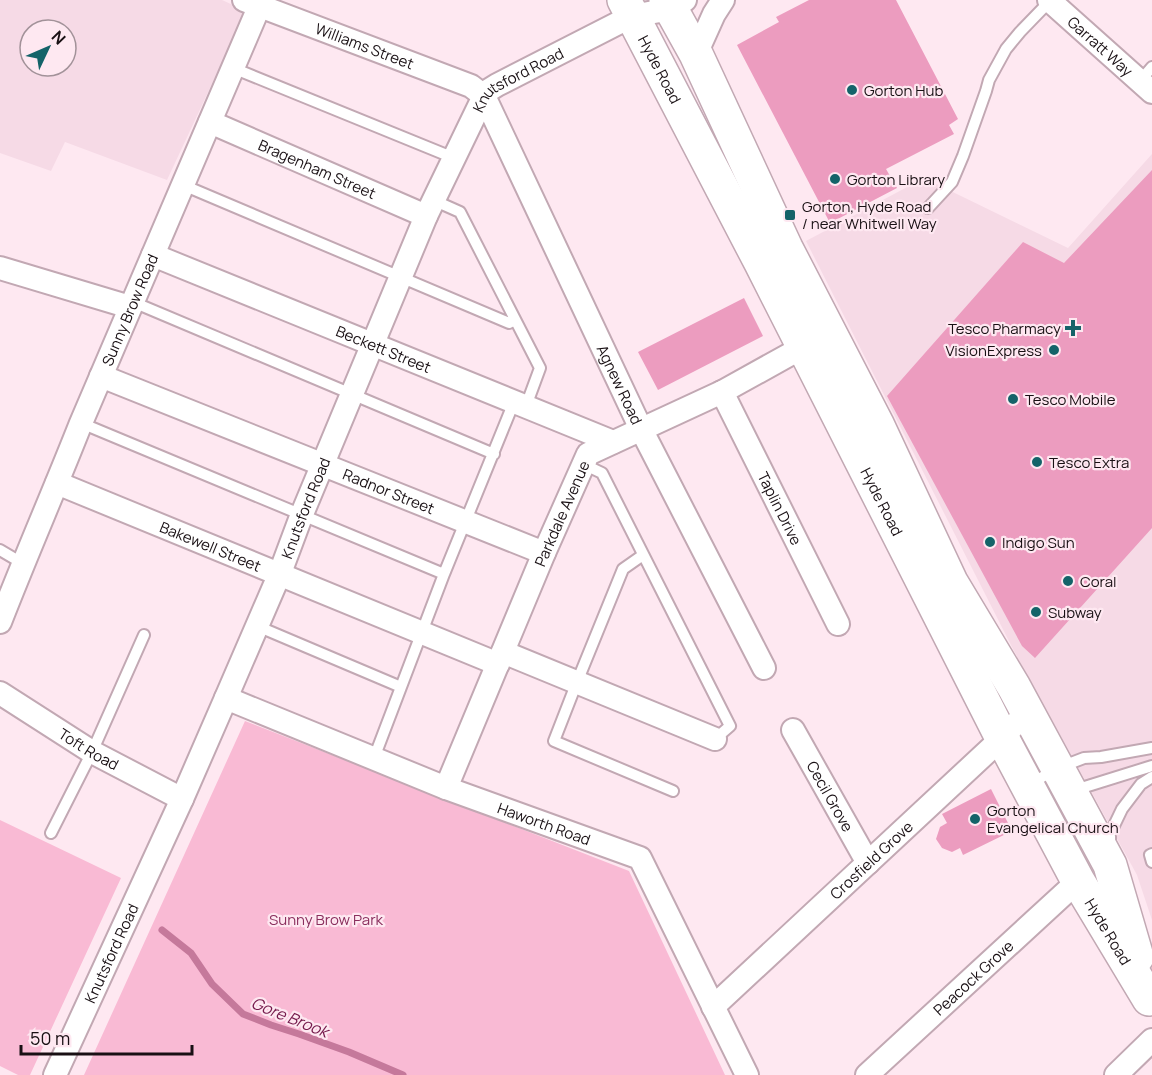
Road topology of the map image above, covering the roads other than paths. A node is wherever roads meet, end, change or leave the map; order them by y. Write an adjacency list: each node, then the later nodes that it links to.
1 (723, 0): 5 (street)
2 (1050, 0): 7 (street, Garratt Way); 13 (lane)
3 (256, 2): 6 (street, Sunny Brow Road); 8 (street, Williams Street)
4 (654, 4): 5 (highway, Hyde Road); 8 (street, Knutsford Road); 19 (highway, Hyde Road)
5 (696, 54): 19 (highway, Hyde Road)
6 (233, 68): 9 (street, Sunny Brow Road); 10 (lane)
7 (1148, 80)
8 (484, 96): 10 (street, Knutsford Road); 26 (street, Agnew Road)
9 (210, 122): 11 (street, Sunny Brow Road); 12 (street, Bragenham Street)
10 (454, 158): 12 (street, Knutsford Road)
11 (183, 185): 14 (street, Sunny Brow Road); 16 (lane)
12 (430, 208): 16 (street, Knutsford Road); 18 (lane)
13 (928, 208)
14 (153, 255): 17 (street, Sunny Brow Road); 20 (street, Beckett Street)
15 (0, 267): 17 (street)
16 (400, 276): 18 (lane); 20 (street, Knutsford Road)
17 (132, 305): 21 (street, Sunny Brow Road); 23 (lane)
18 (515, 320): 24 (lane)
19 (816, 340): 22 (street, Parkdale Avenue); 51 (highway, Hyde Road); 53 (highway, Hyde Road)
20 (372, 344): 23 (street, Knutsford Road); 24 (street, Beckett Street)
21 (101, 375): 25 (street, Sunny Brow Road); 29 (street, Radnor Street)
22 (722, 392): 26 (street, Parkdale Avenue); 41 (street, Taplin Drive)
23 (352, 394): 28 (lane); 29 (street, Knutsford Road)
24 (520, 404): 27 (street, Beckett Street); 28 (lane)
25 (81, 423): 31 (street, Sunny Brow Road); 32 (lane)
26 (641, 429): 27 (street, Parkdale Avenue); 46 (street, Agnew Road)
27 (614, 442): 30 (street, Parkdale Avenue)
28 (494, 454): 33 (lane)
29 (322, 464): 32 (street, Knutsford Road); 33 (street, Radnor Street)
30 (583, 464): 35 (street, Parkdale Avenue); 36 (lane)
31 (57, 483): 37 (street, Sunny Brow Road); 38 (street, Bakewell Street)
32 (302, 514): 38 (street, Knutsford Road); 39 (lane)
33 (466, 522): 35 (street, Radnor Street); 39 (lane)
34 (0, 550): 37 (lane)
35 (544, 553): 45 (street, Parkdale Avenue)
36 (643, 555): 47 (lane); 54 (lane)
37 (22, 563): 40 (street, Sunny Brow Road)
38 (280, 573): 42 (street, Knutsford Road); 43 (street, Bakewell Street)
39 (444, 574): 43 (lane)
40 (0, 622)
41 (838, 624)
42 (257, 626): 48 (lane); 50 (street, Knutsford Road)
43 (423, 633): 45 (street, Bakewell Street); 48 (lane)
44 (144, 635): 56 (lane)
45 (501, 658): 47 (street, Bakewell Street); 60 (street, Parkdale Avenue)
46 (764, 668)
47 (577, 682): 54 (street, Bakewell Street); 61 (lane)
48 (401, 687): 57 (lane)
49 (0, 693): 56 (street, Toft Road)
50 (226, 698): 57 (street, Haworth Road); 63 (street, Knutsford Road)
51 (1027, 712): 53 (street, Crosfield Grove); 62 (highway, Hyde Road)
52 (793, 730): 67 (street, Cecil Grove)
53 (1002, 738): 62 (highway, Hyde Road); 67 (street, Crosfield Grove)
54 (714, 739)
55 (1152, 748): 62 (lane)
56 (92, 752): 63 (street, Toft Road); 64 (lane)
57 (374, 758): 60 (street, Haworth Road)
58 (1152, 766): 62 (lane)
59 (1152, 777): 68 (lane)
60 (446, 788): 71 (street, Haworth Road)
61 (673, 791)
62 (1050, 792): 68 (highway, Hyde Road); 69 (highway, Hyde Road)
63 (182, 799): 73 (street, Knutsford Road)
64 (51, 833)
65 (1152, 854): 66 (lane)
66 (1152, 862)
67 (868, 863): 71 (street, Crosfield Grove)
68 (1110, 865): 70 (highway, Hyde Road)
69 (1078, 881): 70 (highway, Hyde Road); 75 (street, Peacock Grove)
70 (1150, 1002)
71 (714, 1007): 74 (street, Haworth Road)
72 (1152, 1040): 76 (street)
73 (55, 1075)
74 (747, 1075)
75 (867, 1075)
76 (1116, 1075)

